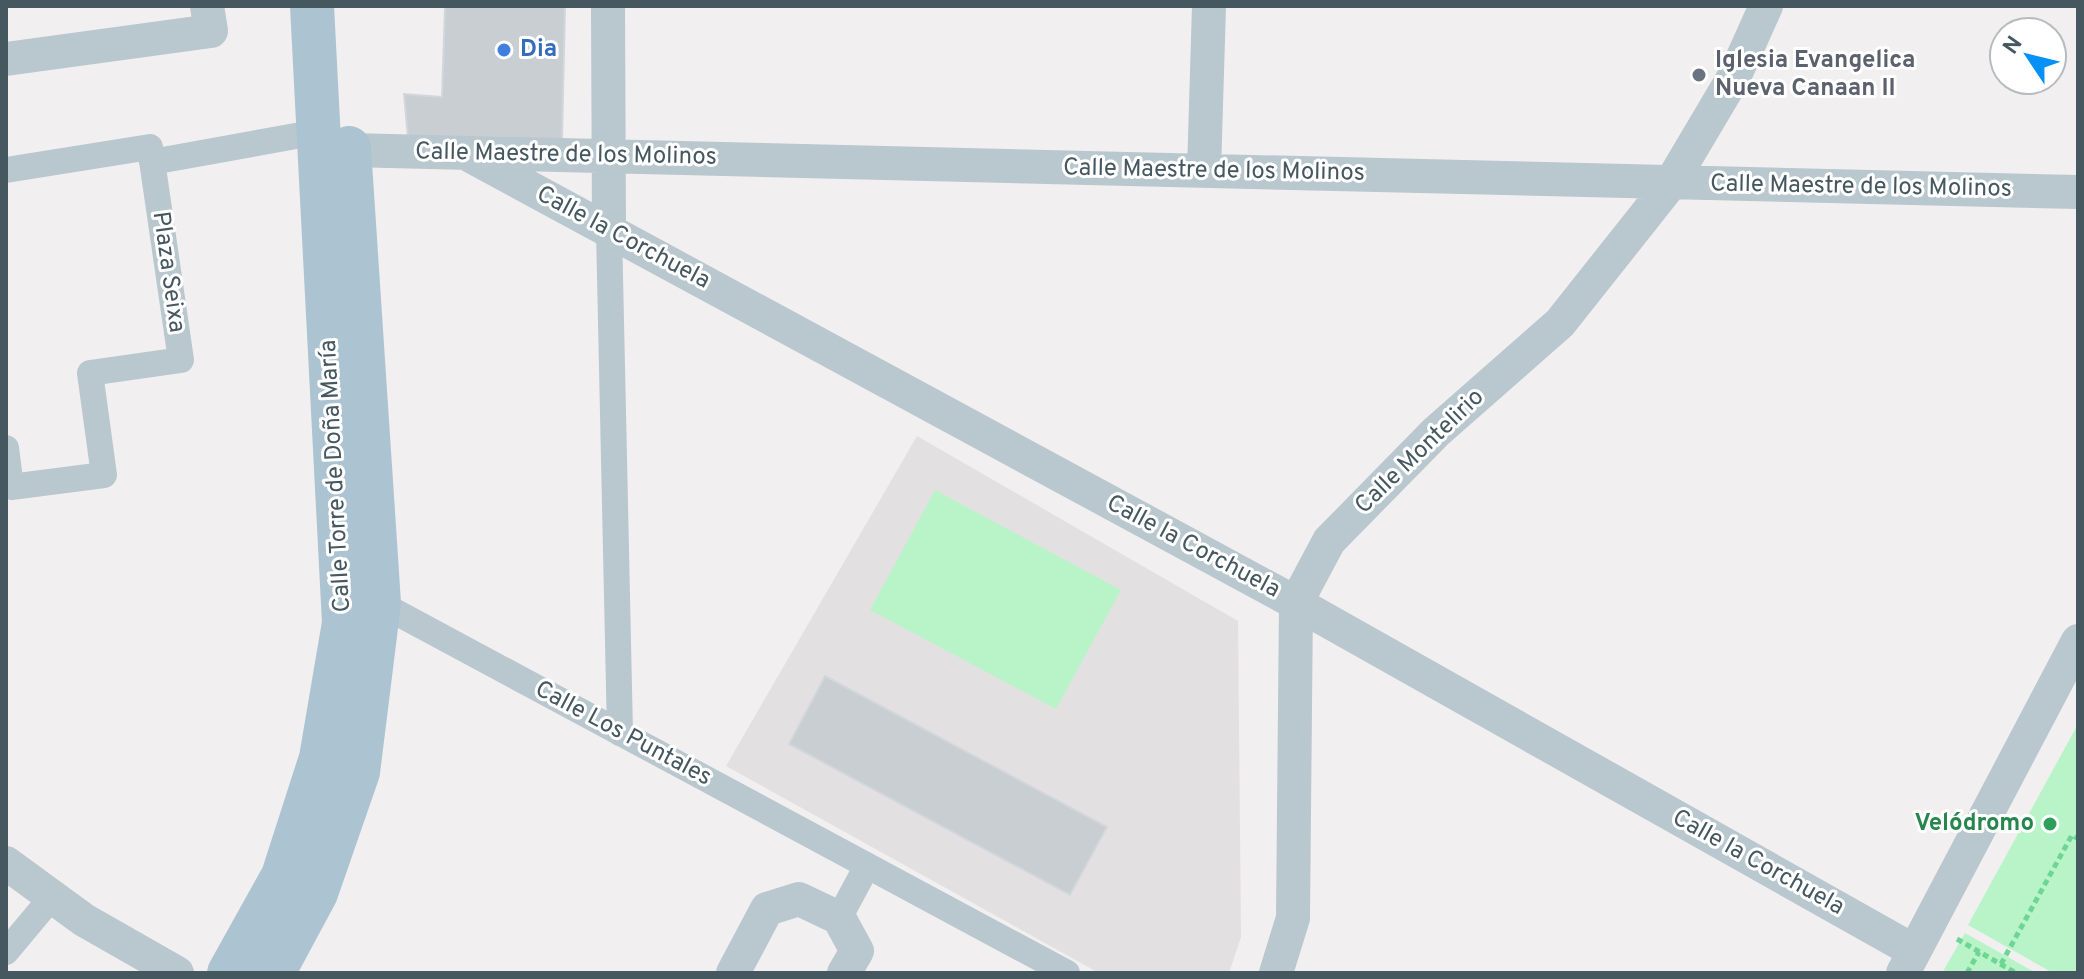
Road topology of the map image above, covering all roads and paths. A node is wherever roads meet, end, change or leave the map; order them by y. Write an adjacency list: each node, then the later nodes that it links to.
1 (207, 6): 7 (street)
2 (312, 6): 8 (main road, Calle Torre de Doña María)
3 (341, 6): 8 (main road, Calle Torre de Doña María)
4 (608, 6): 10 (street)
5 (1209, 6): 13 (street)
6 (1766, 6): 14 (street, Calle Montelirio)
7 (6, 59)
8 (334, 141): 9 (street, Calle Maestre de los Molinos); 11 (street); 18 (main road, Calle Torre de Doña María); 34 (main road, Calle Torre de Doña María)
9 (466, 153): 10 (street, Calle Maestre de los Molinos); 16 (street, Calle la Corchuela)
10 (608, 156): 13 (street, Calle Maestre de los Molinos); 16 (street)
11 (152, 162): 12 (street); 17 (street, Plaza Seixa)
12 (6, 170)
13 (1204, 171): 14 (street, Calle Maestre de los Molinos)
14 (1671, 183): 15 (street, Calle Maestre de los Molinos); 19 (street, Calle Montelirio)
15 (2078, 192)
16 (609, 230): 19 (street, Calle la Corchuela); 21 (street)
17 (7, 460)
18 (379, 603): 21 (street, Calle Los Puntales); 35 (main road, Calle Torre de Doña María)
19 (1296, 603): 27 (street, Calle la Corchuela); 39 (street, Calle Montelirio)
20 (2078, 641): 27 (street)
21 (620, 733): 24 (street, Calle Los Puntales)
22 (2078, 839): 30 (path)
23 (6, 863): 25 (street)
24 (867, 866): 26 (street); 38 (street, Calle Los Puntales)
25 (52, 897): 28 (street); 33 (street)
26 (839, 918): 36 (street); 37 (street)
27 (1915, 949): 29 (path)
28 (6, 952)
29 (1979, 952): 30 (path); 40 (path)
30 (2001, 964): 41 (path)
31 (6, 967): 32 (street)
32 (13, 973)
33 (177, 973)
34 (229, 973)
35 (273, 973)
36 (733, 973)
37 (844, 973)
38 (1067, 973)
39 (1276, 973)
40 (1967, 973)
41 (2016, 973)

